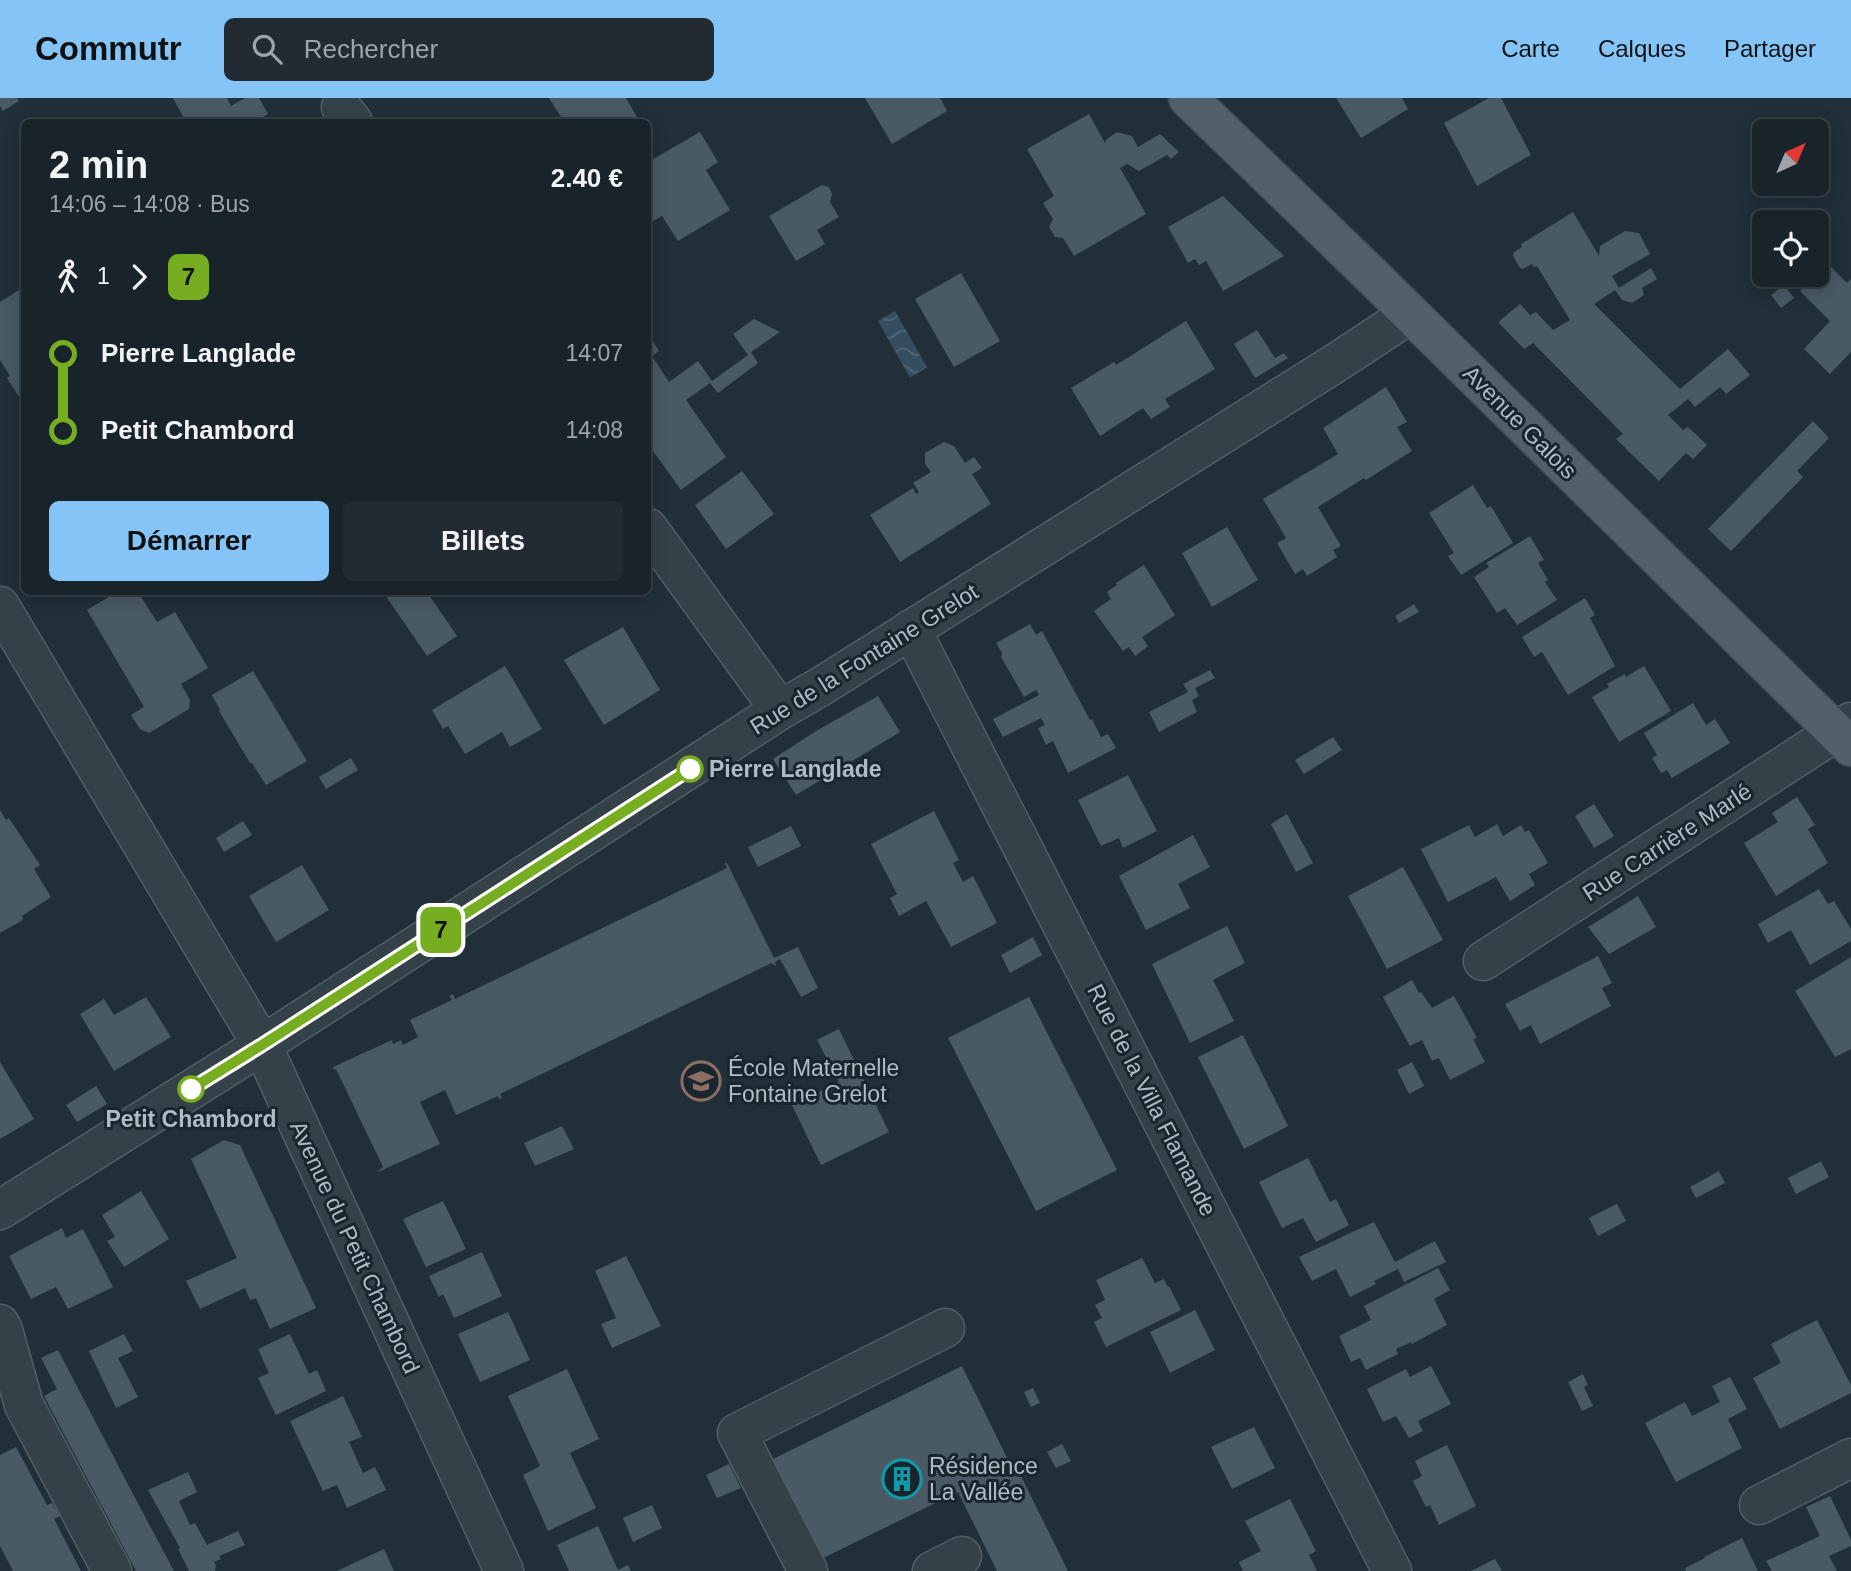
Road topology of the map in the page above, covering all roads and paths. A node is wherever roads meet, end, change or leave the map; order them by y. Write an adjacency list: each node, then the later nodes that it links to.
1 (1188, 98): 2 (main road, Avenue Galois)
2 (1410, 314): 5 (street, Rue de la Fontaine Grelot); 7 (main road, Avenue Galois)
3 (651, 532): 6 (street)
4 (0, 606): 9 (street, Avenue du Petit Chambord)
5 (911, 629): 6 (street, Rue de la Fontaine Grelot); 18 (street, Rue de la Villa Flamande)
6 (780, 710): 9 (street, Rue de la Fontaine Grelot)
7 (1846, 734): 8 (street, Rue Carrière Marlé)
8 (1483, 961)
9 (262, 1045): 10 (street, Rue de la Fontaine Grelot); 16 (street, Avenue du Petit Chambord)
10 (0, 1210)
11 (0, 1324): 15 (street)
12 (945, 1328): 17 (street)
13 (1851, 1458): 14 (street)
14 (1759, 1505)
15 (111, 1571)
16 (504, 1571)
17 (808, 1571)
18 (1392, 1571)

